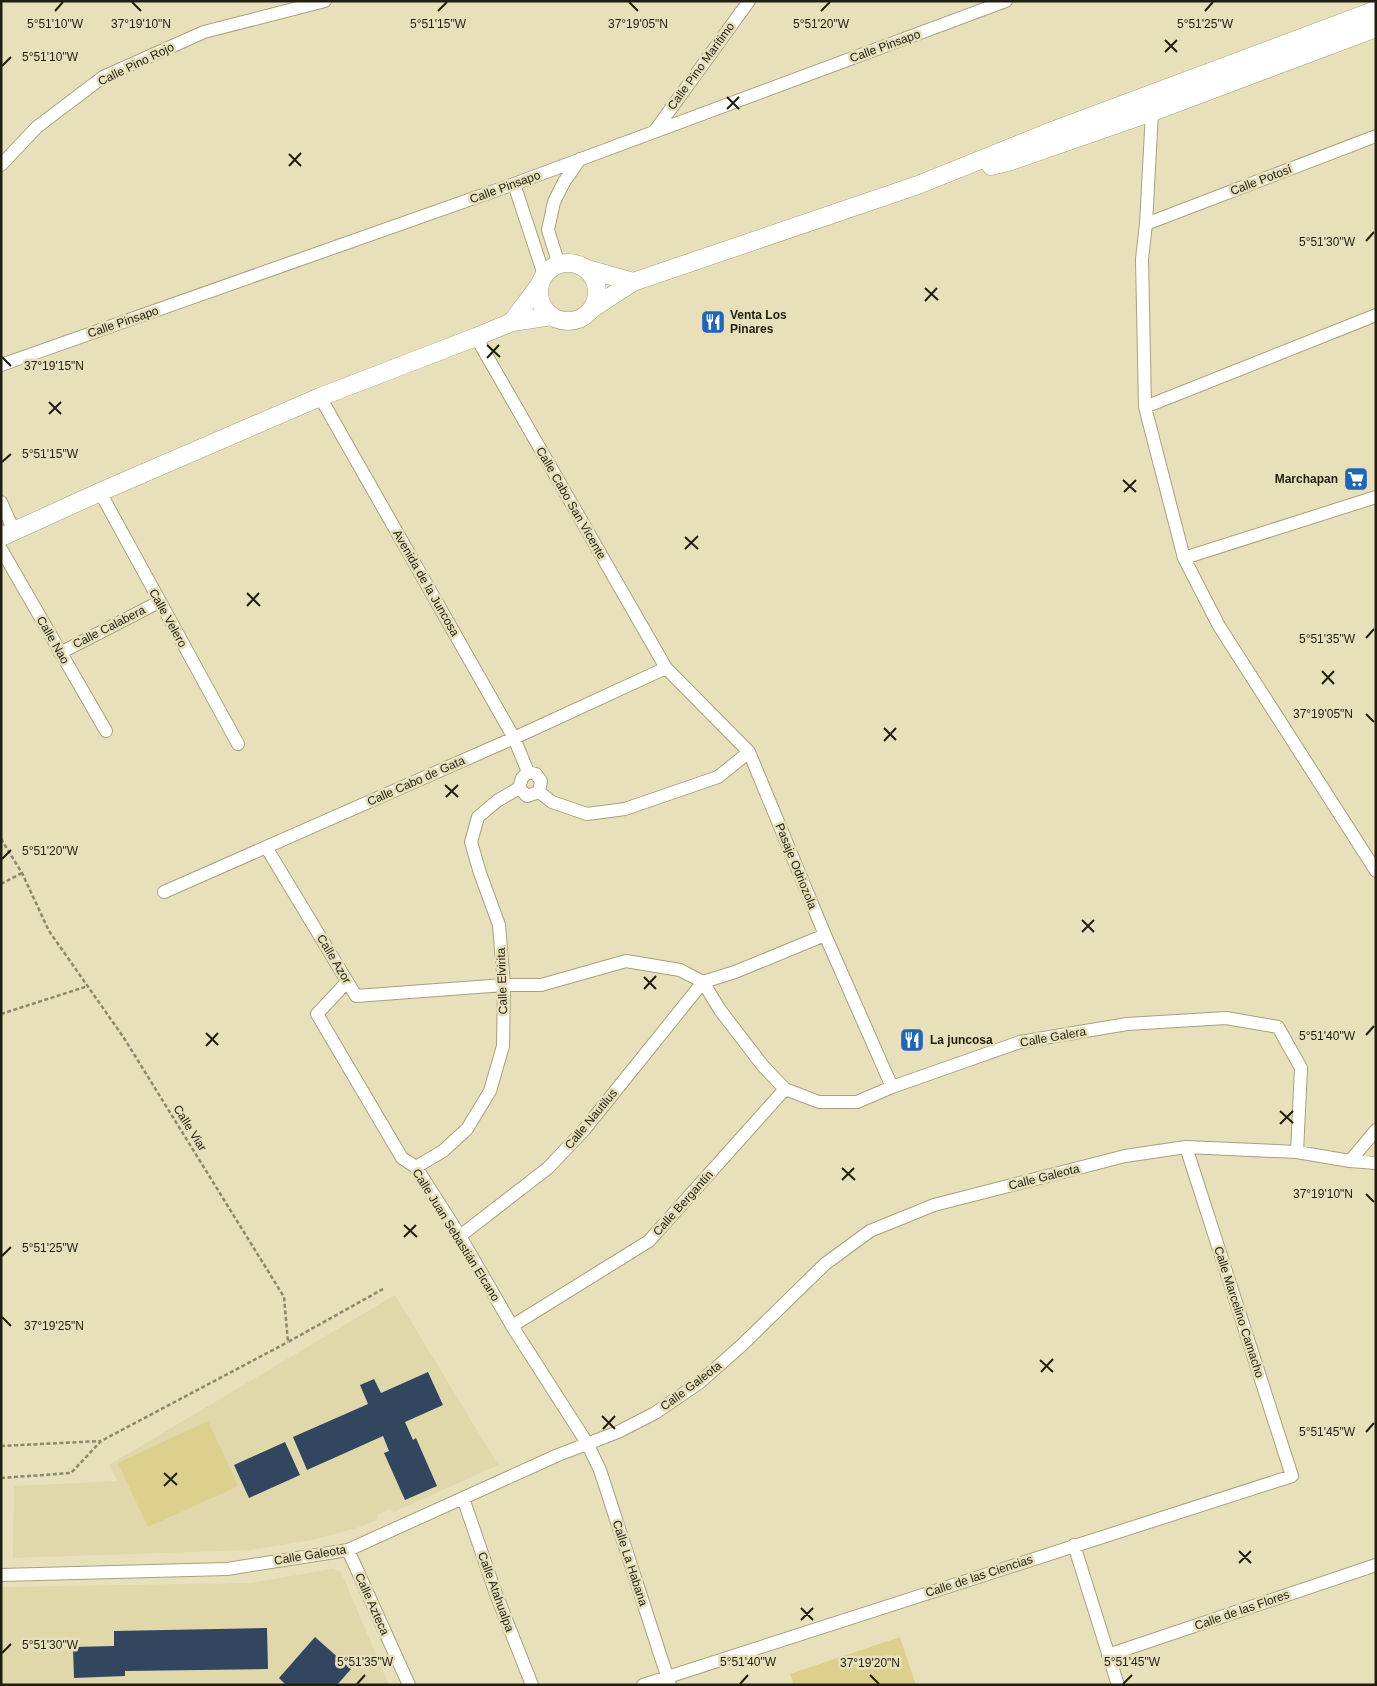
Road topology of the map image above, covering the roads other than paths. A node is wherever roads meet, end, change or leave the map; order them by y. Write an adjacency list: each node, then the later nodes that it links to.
1 (325, 1): 14 (street, Calle Pino Rojo)
2 (749, 1): 11 (street, Calle Pino Marítimo)
3 (1006, 1): 11 (street, Calle Pinsapo)
4 (1376, 10): 8 (street)
5 (1376, 19): 8 (street)
6 (1376, 28): 9 (street)
7 (1376, 36): 9 (street)
8 (1245, 60): 16 (street)
9 (1257, 74): 10 (street)
10 (1152, 112): 16 (street); 17 (street)
11 (654, 132): 13 (street, Calle Pinsapo)
12 (1376, 136): 17 (street, Calle Potosí)
13 (580, 159): 15 (street, Calle Pinsapo); 18 (street)
14 (1, 165)
15 (514, 184): 20 (street); 27 (street, Calle Pinsapo)
16 (918, 186): 21 (street)
17 (1146, 224): 29 (street)
18 (558, 265): 19 (street); 20 (street)
19 (587, 270): 21 (street); 22 (street)
20 (542, 280): 24 (street); 25 (street)
21 (633, 282): 22 (street)
22 (593, 308): 24 (street)
23 (1376, 315): 29 (street)
24 (552, 316): 25 (street)
25 (512, 322): 26 (street)
26 (476, 338): 28 (street); 38 (street, Calle Cabo San Vicente)
27 (1, 365)
28 (320, 397): 30 (street); 40 (street, Avenida de la Juncosa)
29 (1145, 407): 35 (street)
30 (100, 492): 33 (street); 36 (street, Calle Velero)
31 (1376, 497): 35 (street)
32 (2, 508): 33 (street)
33 (8, 534)
34 (1, 549): 37 (street, Calle Nao)
35 (1184, 558): 47 (street)
36 (159, 602): 37 (street, Calle Calabera); 41 (street, Calle Velero)
37 (60, 653): 39 (street, Calle Nao)
38 (666, 668): 40 (street, Calle Cabo de Gata); 42 (street, Pasaje Odriozola)
39 (106, 732)
40 (514, 738): 43 (street, Avenida de la Juncosa); 46 (street, Calle Cabo de Gata)
41 (238, 744)
42 (749, 752): 45 (street); 49 (street, Pasaje Odriozola)
43 (528, 772): 44 (street); 45 (street)
44 (519, 788): 45 (street); 52 (street, Calle Elvirita)
45 (539, 792)
46 (266, 848): 48 (street, Calle Cabo de Gata); 50 (street, Calle Azor)
47 (1376, 871)
48 (164, 892)
49 (824, 935): 51 (street); 53 (street, Pasaje Odriozola)
50 (347, 982): 52 (street, Calle Azor); 60 (street, Calle Juan Sebastián Elcano)
51 (703, 982): 52 (street); 54 (street, Calle Galera); 61 (street, Calle Nautilus)
52 (504, 985): 60 (street, Calle Elvirita)
53 (892, 1087): 54 (street, Calle Galera); 57 (street, Calle Galera)
54 (785, 1089): 62 (street, Calle Bergantín)
55 (1376, 1130): 58 (street)
56 (1186, 1147): 57 (street, Calle Galeota); 63 (street, Calle Galeota); 64 (street, Calle Marcelino Camacho)
57 (1297, 1152): 58 (street, Calle Galeota)
58 (1350, 1161): 59 (street, Calle Galeota)
59 (1376, 1163)
60 (416, 1167): 61 (street, Calle Juan Sebastián Elcano)
61 (460, 1236): 62 (street, Calle Juan Sebastián Elcano)
62 (512, 1326): 63 (street, Calle Juan Sebastián Elcano)
63 (588, 1443): 65 (street, Calle Galeota); 71 (street, Calle La Habana)
64 (1292, 1476): 66 (street, Calle de las Ciencias)
65 (463, 1498): 67 (street, Calle Galeota); 73 (street, Calle Atahualpa)
66 (1074, 1545): 70 (street); 71 (street, Calle de las Ciencias)
67 (348, 1550): 69 (street, Calle Galeota); 72 (street, Calle Azteca)
68 (1376, 1565): 70 (street, Calle de las Flores)
69 (1, 1575)
70 (1108, 1655): 75 (street)
71 (668, 1680): 74 (street, Calle de las Ciencias)
72 (409, 1685)
73 (532, 1685)
74 (643, 1685)
75 (1118, 1685)

